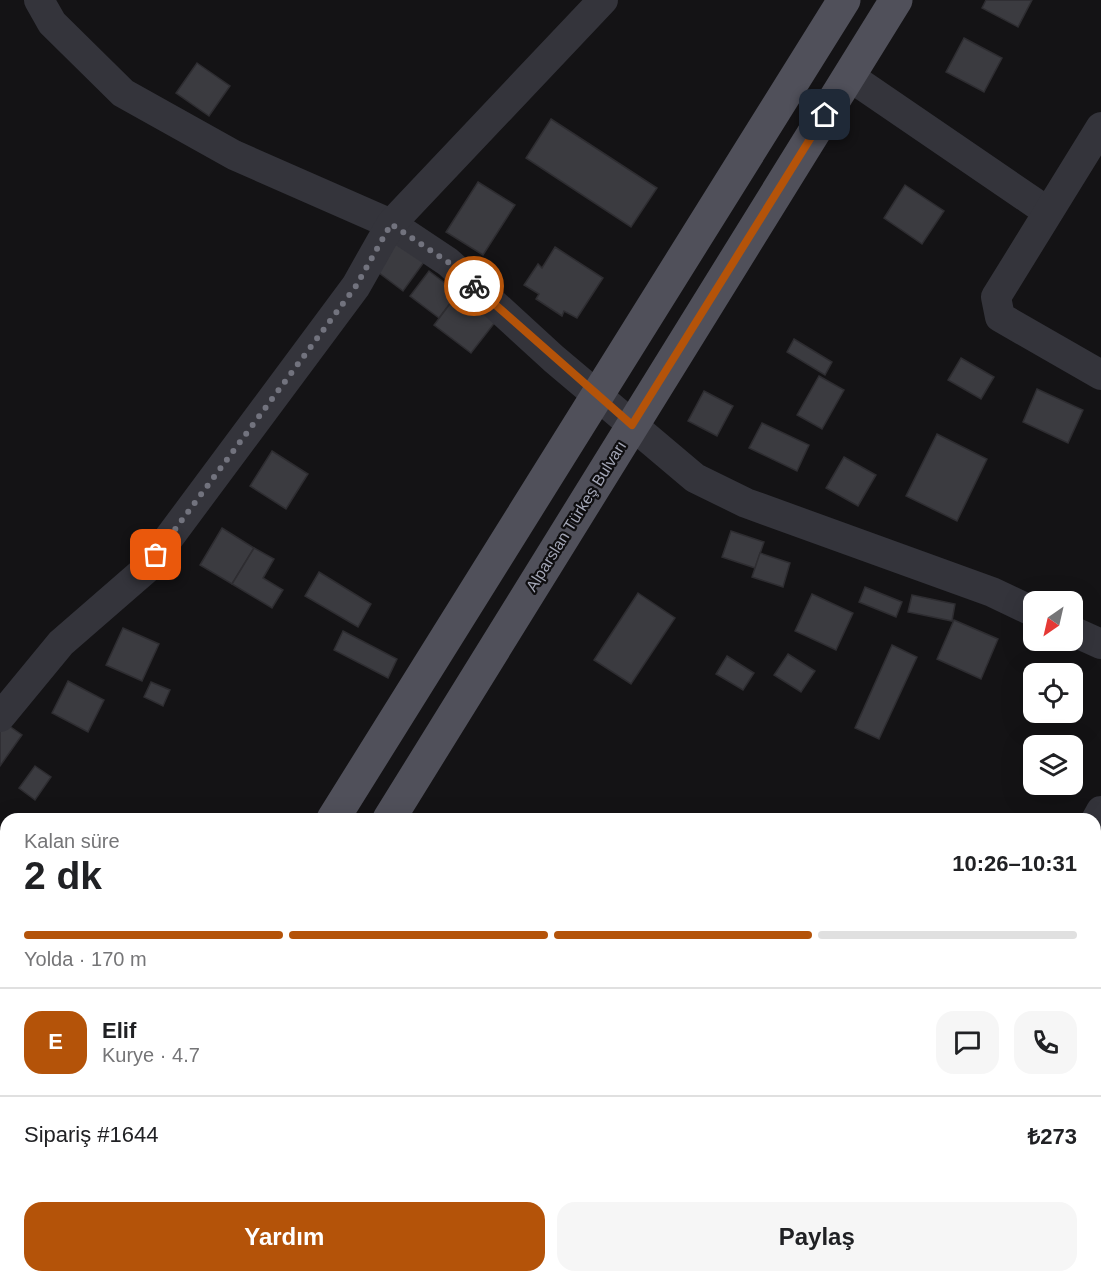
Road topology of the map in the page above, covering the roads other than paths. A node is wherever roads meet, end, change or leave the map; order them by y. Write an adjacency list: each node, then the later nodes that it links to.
1 (39, 0): 8 (street)
2 (603, 0): 8 (street)
3 (844, 0): 10 (main road)
4 (896, 0): 5 (main road, Alparslan Türkeş Bulvarı)
5 (849, 76): 7 (street); 11 (main road, Alparslan Türkeş Bulvarı)
6 (1101, 127): 7 (street)
7 (1048, 212): 9 (street)
8 (391, 224): 10 (street); 15 (street)
9 (1101, 375)
10 (598, 396): 11 (street); 16 (main road)
11 (632, 425): 12 (street); 17 (main road, Alparslan Türkeş Bulvarı)
12 (1023, 607)
13 (1083, 636): 14 (street)
14 (1101, 644)
15 (0, 717)
16 (337, 813)
17 (394, 813)

